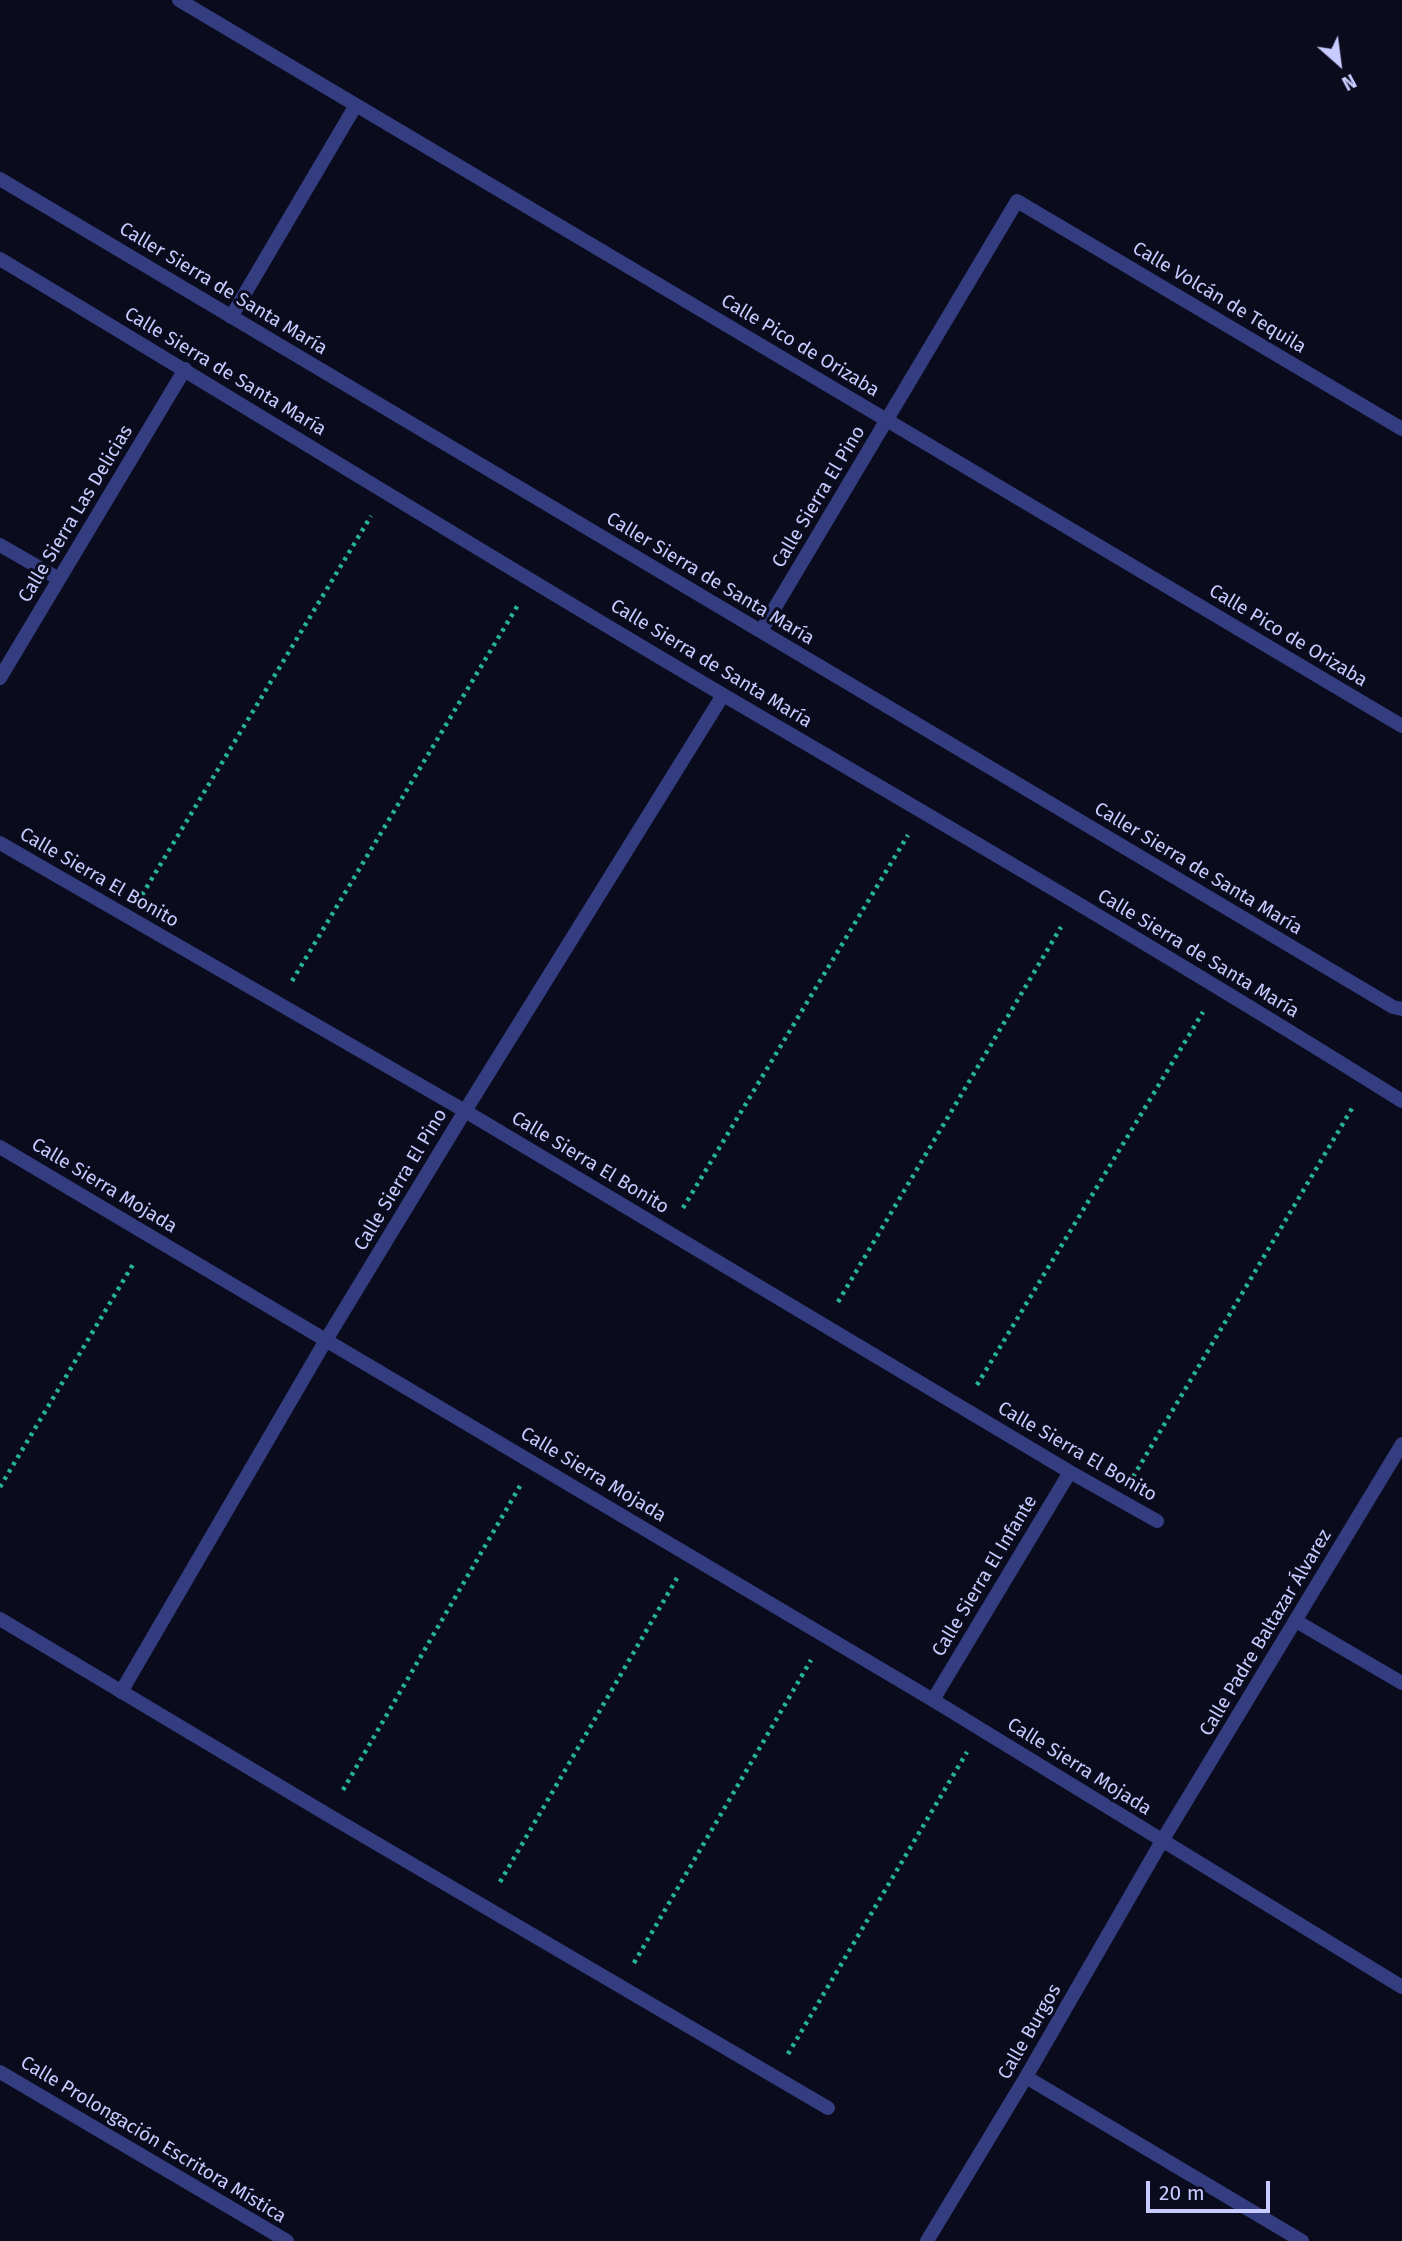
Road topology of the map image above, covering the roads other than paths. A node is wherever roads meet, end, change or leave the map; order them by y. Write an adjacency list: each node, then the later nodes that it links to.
1 (179, 0): 2 (street, Calle Pico de Orizaba)
2 (356, 106): 6 (street); 8 (street, Calle Pico de Orizaba)
3 (0, 179): 6 (street, Caller Sierra de Santa María)
4 (1017, 201): 8 (street, Calle Sierra El Pino); 9 (street, Calle Volcán de Tequila)
5 (0, 259): 7 (street, Calle Sierra de Santa María)
6 (231, 317): 12 (street, Caller Sierra de Santa María)
7 (185, 369): 11 (street, Calle Sierra Las Delicias); 14 (street, Calle Sierra de Santa María)
8 (887, 420): 12 (street, Calle Sierra El Pino); 15 (street, Calle Pico de Orizaba)
9 (1402, 429)
10 (0, 545): 11 (street)
11 (59, 579): 13 (street, Calle Sierra Las Delicias)
12 (761, 631): 17 (street, Caller Sierra de Santa María)
13 (0, 678)
14 (723, 695): 18 (street, Calle Sierra de Santa María); 19 (street, Calle Sierra El Pino)
15 (1402, 726)
16 (0, 842): 19 (street, Calle Sierra El Bonito)
17 (1402, 1009)
18 (1402, 1101)
19 (465, 1111): 21 (street, Calle Sierra El Pino); 23 (street, Calle Sierra El Bonito)
20 (0, 1147): 21 (street, Calle Sierra Mojada)
21 (326, 1340): 28 (street, Calle Sierra El Pino); 29 (street, Calle Sierra Mojada)
22 (1402, 1444): 26 (street, Calle Padre Baltazar Álvarez)
23 (1070, 1472): 24 (street, Calle Sierra El Bonito); 29 (street, Calle Sierra El Infante)
24 (1157, 1521)
25 (0, 1619): 28 (street)
26 (1296, 1621): 27 (street); 30 (street, Calle Padre Baltazar Álvarez)
27 (1402, 1683)
28 (121, 1692): 34 (street)
29 (933, 1700): 30 (street, Calle Sierra Mojada)
30 (1162, 1841): 31 (street, Calle Sierra Mojada); 33 (street, Calle Burgos)
31 (1402, 1987)
32 (0, 2072): 35 (street, Calle Prolongación Escritora Mística)
33 (1026, 2077): 36 (street, Calle Burgos); 37 (street)
34 (828, 2108)
35 (287, 2241)
36 (928, 2241)
37 (1302, 2241)

